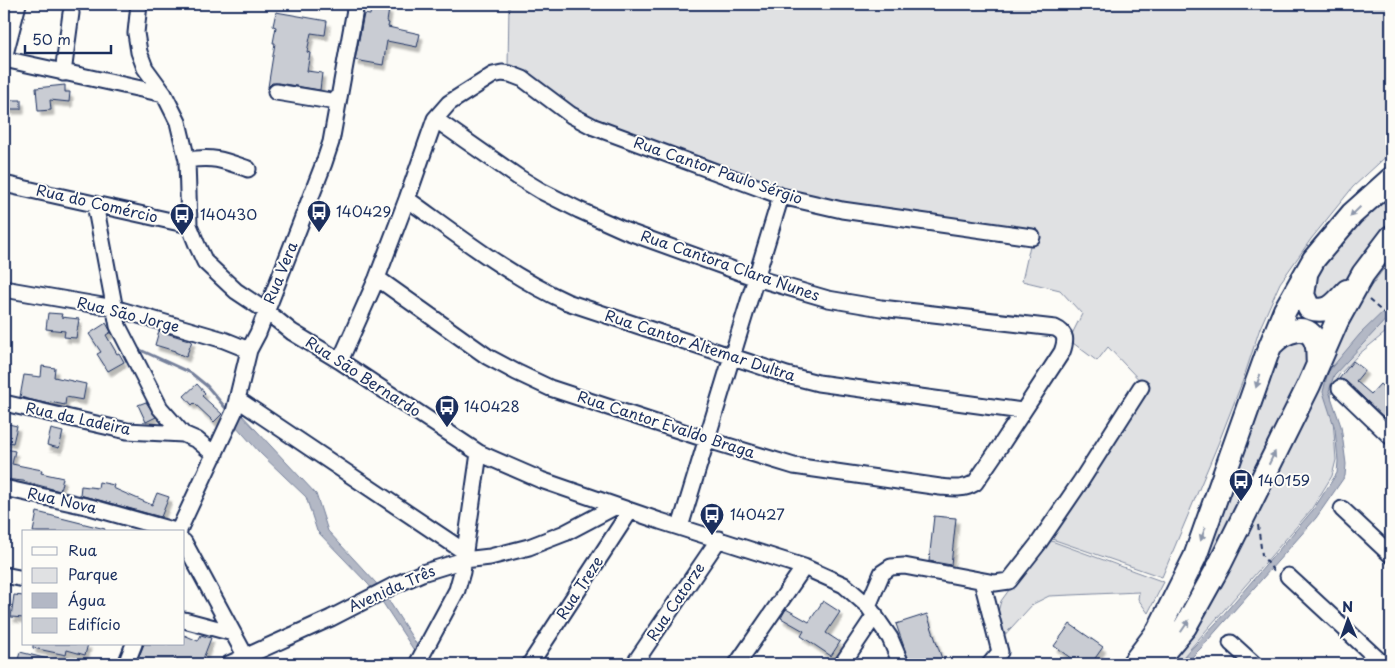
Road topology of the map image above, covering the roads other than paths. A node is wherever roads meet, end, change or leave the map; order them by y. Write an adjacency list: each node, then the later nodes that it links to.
1 (18, 4): 6 (street)
2 (139, 4): 9 (street, Rua São Bernardo)
3 (348, 4): 4 (street)
4 (356, 4): 10 (street, Rua Vera)
5 (71, 13): 7 (street)
6 (4, 58): 7 (street)
7 (63, 73): 9 (street)
8 (276, 92): 10 (street)
9 (164, 94): 12 (street, Rua São Bernardo)
10 (337, 102): 28 (street, Rua Vera)
11 (435, 119): 16 (street, Rua Cantor Paulo Sérgio); 17 (street); 25 (street, Rua Cantora Clara Nunes)
12 (187, 160): 13 (street); 19 (street, Rua São Bernardo)
13 (248, 169)
14 (1391, 179): 22 (highway, one-way to 22)
15 (4, 184): 18 (street, Rua do Comércio)
16 (781, 196): 20 (street, Rua Cantor Paulo Sérgio); 25 (street)
17 (407, 199): 24 (street); 31 (street, Rua Cantor Altemar Dultra)
18 (95, 204): 19 (street, Rua do Comércio); 27 (street)
19 (190, 225): 28 (street, Rua São Bernardo)
20 (1032, 237)
21 (1391, 237): 23 (highway)
22 (1307, 272): 23 (highway); 29 (highway)
23 (1363, 274): 33 (highway)
24 (377, 278): 32 (street); 41 (street, Rua Cantor Evaldo Braga)
25 (756, 278): 31 (street); 38 (street, Rua Cantora Clara Nunes)
26 (4, 289): 27 (street, Rua São Jorge)
27 (114, 308): 30 (street, Rua São Jorge); 39 (street)
28 (266, 311): 30 (street, Rua Vera); 32 (street, Rua São Bernardo)
29 (1271, 345): 33 (highway); 74 (highway, one-way to 74)
30 (249, 350): 36 (street, Rua Vera)
31 (732, 358): 38 (street, Rua Cantor Altemar Dultra); 41 (street)
32 (340, 361): 42 (street, Rua São Bernardo)
33 (1318, 363): 75 (highway, one-way to 33)
34 (1141, 387): 58 (street)
35 (1340, 388): 40 (street)
36 (238, 399): 43 (street, Rua Vera); 52 (street)
37 (4, 403): 39 (street, Rua da Ladeira)
38 (1022, 411): 41 (street, Rua Cantor Evaldo Braga)
39 (183, 434): 43 (street)
40 (1391, 437)
41 (708, 440): 47 (street)
42 (479, 453): 45 (street, Rua São Bernardo); 52 (street)
43 (215, 455): 49 (street, Rua Vera)
44 (4, 488): 48 (street, Rua Nova)
45 (623, 508): 47 (street, Rua São Bernardo); 52 (street, Avenida Três); 68 (street, Rua Treze)
46 (1342, 509): 53 (street)
47 (680, 527): 50 (street, Rua São Bernardo)
48 (171, 530)
49 (179, 530)
50 (719, 539): 54 (street, Rua São Bernardo); 69 (street, Rua Catorze)
51 (185, 544): 61 (street)
52 (464, 556): 64 (street, Avenida Três); 65 (street)
53 (1391, 556)
54 (804, 567): 59 (street, Rua São Bernardo); 70 (street)
55 (1281, 574): 77 (street)
56 (4, 575): 57 (street)
57 (22, 579)
58 (982, 581): 59 (street); 73 (street)
59 (872, 610): 71 (street); 72 (street, Rua São Bernardo)
60 (185, 620): 61 (street)
61 (233, 633): 64 (street)
62 (1231, 642): 76 (street)
63 (133, 646): 66 (street)
64 (246, 657): 67 (street, Avenida Três)
65 (417, 660)
66 (126, 664)
67 (229, 664)
68 (530, 664)
69 (634, 664)
70 (737, 664)
71 (842, 664)
72 (901, 664)
73 (990, 664)
74 (1133, 664)
75 (1154, 664)
76 (1254, 664)
77 (1383, 664)

